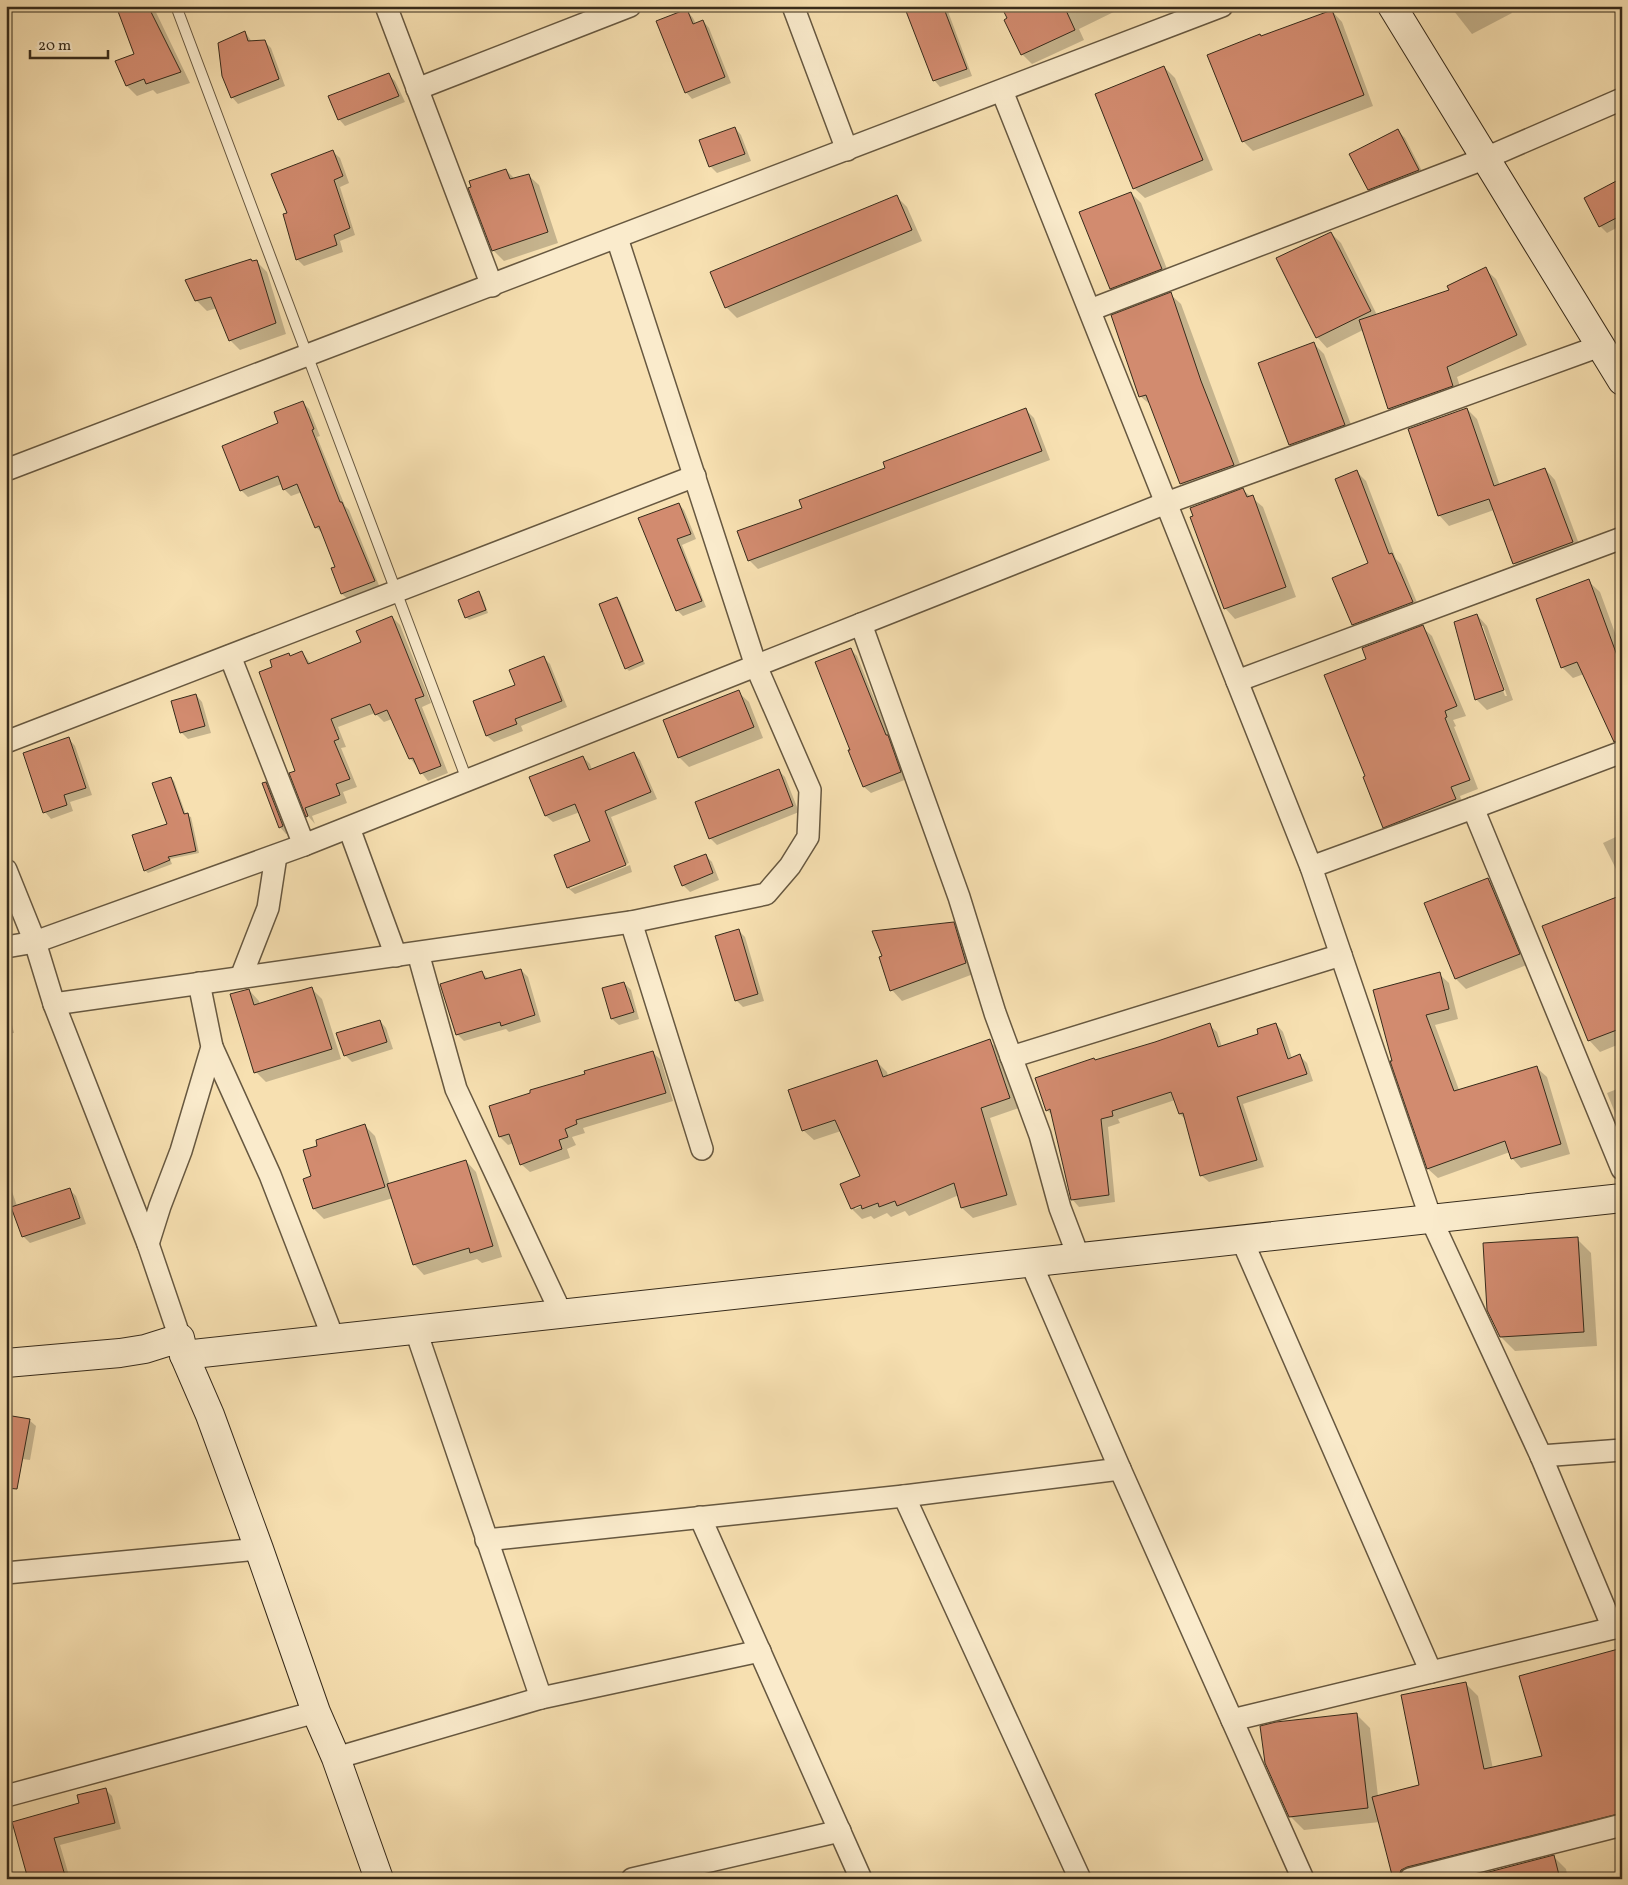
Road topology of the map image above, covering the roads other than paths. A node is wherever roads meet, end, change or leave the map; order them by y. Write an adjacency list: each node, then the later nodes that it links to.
1 (176, 6): 16 (lane)
2 (386, 6): 7 (street)
3 (630, 6): 7 (street)
4 (793, 6): 10 (street)
5 (1222, 6): 8 (street)
6 (1392, 6): 11 (street)
7 (417, 89): 13 (street)
8 (1002, 90): 10 (street); 14 (street)
9 (1622, 98): 11 (street)
10 (847, 150): 12 (street)
11 (1486, 158): 14 (street); 15 (street)
12 (617, 238): 13 (street); 19 (street)
13 (492, 286): 16 (street)
14 (1090, 310): 20 (street)
15 (1600, 346): 17 (street); 20 (street)
16 (307, 356): 18 (street); 22 (lane)
17 (1622, 381)
18 (6, 470)
19 (695, 476): 22 (street); 25 (street)
20 (1166, 503): 23 (street); 26 (street)
21 (1622, 538): 26 (street)
22 (395, 591): 24 (street); 29 (lane)
23 (861, 624): 25 (street); 46 (street)
24 (230, 656): 27 (street); 32 (street)
25 (756, 666): 29 (street); 36 (street)
26 (1237, 681): 34 (street)
27 (6, 742)
28 (1622, 752): 30 (street)
29 (467, 780): 31 (street)
30 (1473, 808): 34 (street); 48 (street)
31 (349, 828): 32 (street); 41 (street)
32 (304, 845): 33 (street)
33 (276, 856): 37 (street); 42 (street)
34 (1311, 867): 40 (street)
35 (6, 870): 37 (street)
36 (632, 922): 39 (street); 47 (street)
37 (35, 942): 38 (street); 44 (street)
38 (6, 947)
39 (418, 953): 41 (street); 55 (street)
40 (1341, 954): 46 (street); 50 (street)
41 (396, 956): 42 (street)
42 (241, 977): 43 (street)
43 (199, 984): 44 (street); 45 (street)
44 (54, 1004): 52 (street)
45 (212, 1047): 52 (street); 57 (street)
46 (1011, 1057): 53 (street)
47 (702, 1150)
48 (1622, 1169)
49 (1622, 1198): 50 (street)
50 (1431, 1219): 51 (street); 61 (street)
51 (1242, 1240): 53 (street); 70 (street)
52 (148, 1244): 58 (street)
53 (1079, 1258): 54 (street)
54 (1031, 1263): 55 (street); 62 (street)
55 (562, 1315): 56 (street)
56 (416, 1331): 57 (street); 65 (street)
57 (334, 1340): 58 (street)
58 (182, 1347): 59 (street); 66 (street)
59 (6, 1363)
60 (1622, 1450): 61 (street)
61 (1541, 1456): 68 (street)
62 (1120, 1469): 63 (street); 73 (street)
63 (904, 1496): 64 (street); 81 (street)
64 (700, 1517): 65 (street); 69 (street)
65 (486, 1540): 71 (street)
66 (259, 1549): 67 (street); 72 (street)
67 (6, 1573)
68 (1617, 1627): 70 (street)
69 (760, 1651): 71 (street); 77 (street)
70 (1431, 1672): 73 (street)
71 (541, 1698): 74 (street)
72 (316, 1712): 74 (street); 75 (street)
73 (1232, 1720): 82 (street)
74 (336, 1758): 78 (street)
75 (6, 1796)
76 (1622, 1825): 83 (street)
77 (840, 1831): 79 (street); 80 (street)
78 (379, 1879)
79 (632, 1879)
80 (861, 1879)
81 (1080, 1879)
82 (1303, 1879)
83 (1410, 1879)

